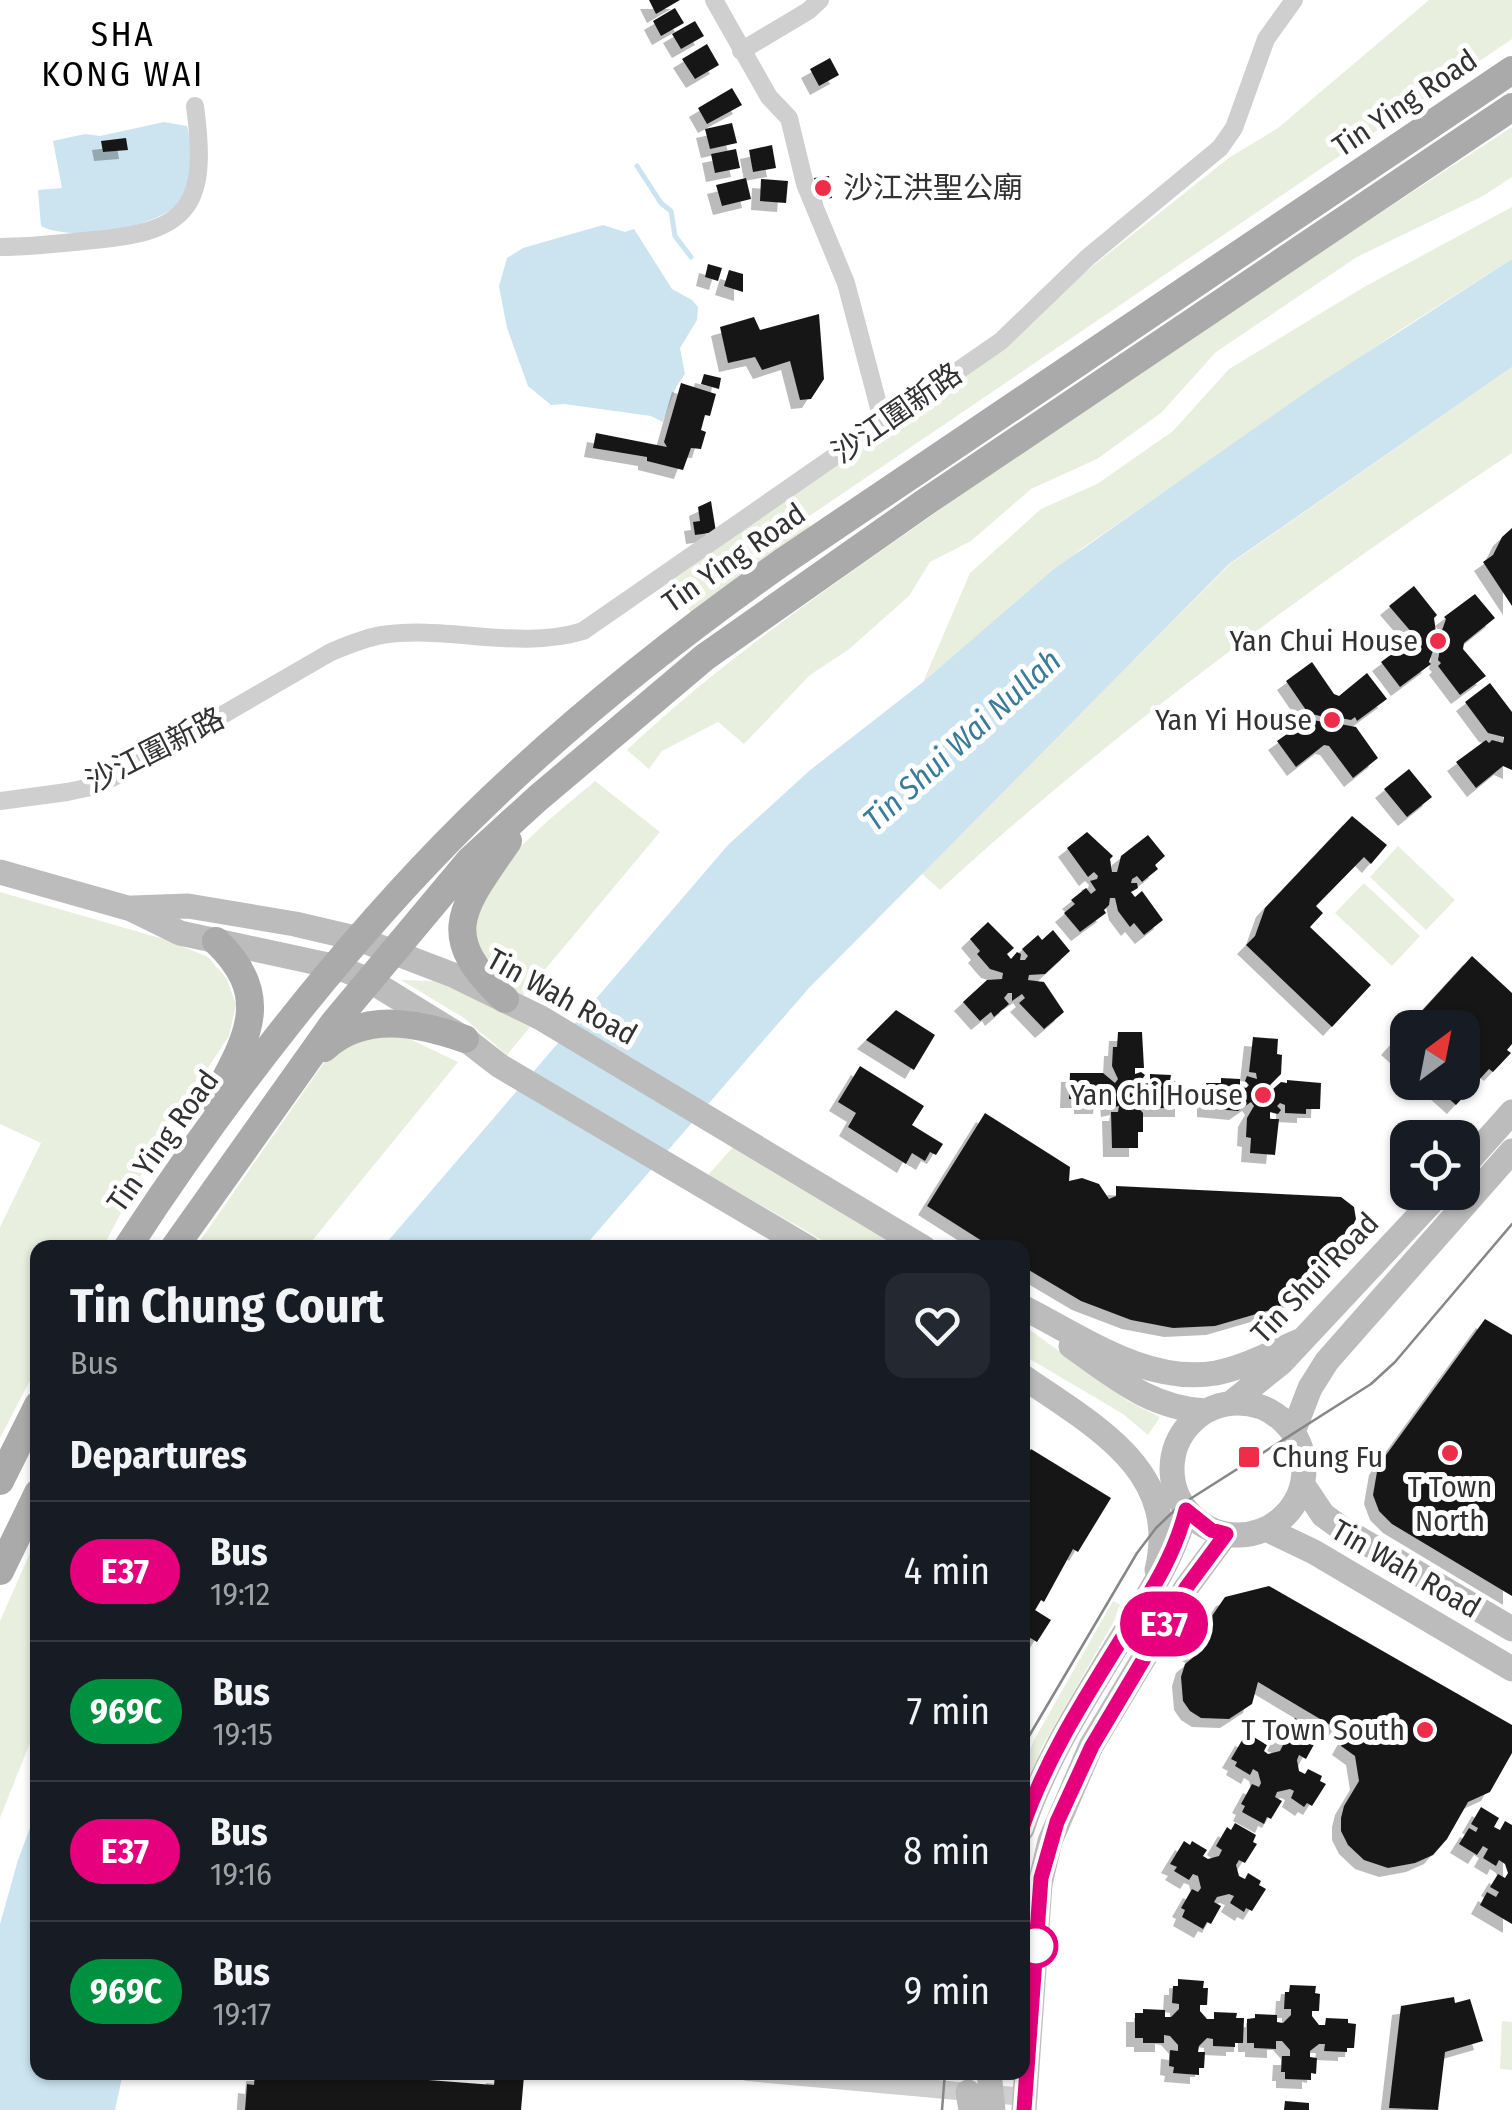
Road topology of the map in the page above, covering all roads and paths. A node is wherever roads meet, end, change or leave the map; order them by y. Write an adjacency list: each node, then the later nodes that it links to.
1 (714, 0): 4 (street)
2 (820, 0): 4 (street)
3 (1294, 0): 9 (street, 沙江圍新路)
4 (741, 51): 9 (street)
5 (1512, 70): 14 (main road, Tin Ying Road)
6 (195, 106): 8 (street)
7 (1512, 106): 10 (main road, Tin Ying Road)
8 (0, 247)
9 (883, 423): 11 (street, 沙江圍新路)
10 (538, 798): 16 (main road, Tin Ying Road); 19 (main road)
11 (0, 801)
12 (0, 872): 13 (main road, Tin Wah Road)
13 (131, 908): 14 (main road, Tin Wah Road); 15 (main road, Tin Wah Road)
14 (360, 939): 16 (main road, Tin Wah Road); 17 (main road, Tin Ying Road)
15 (216, 941): 17 (main road, Tin Wah Road); 25 (main road)
16 (394, 950): 18 (main road, Tin Ying Road); 19 (main road, Tin Wah Road)
17 (336, 967): 18 (main road, Tin Wah Road); 25 (main road, Tin Ying Road)
18 (369, 980): 20 (main road, Tin Wah Road); 21 (main road, Tin Ying Road)
19 (505, 999): 30 (main road, Tin Wah Road)
20 (465, 1039): 21 (main road); 29 (main road, Tin Wah Road)
21 (298, 1073): 28 (main road, Tin Ying Road)
22 (1512, 1112): 23 (main road)
23 (1480, 1148)
24 (1512, 1150): 39 (main road, Tin Shui Road)
25 (173, 1178): 27 (main road, Tin Ying Road)
26 (1424, 1210): 33 (main road, Tin Shui Road)
27 (132, 1240)
28 (180, 1240)
29 (794, 1240)
30 (911, 1240)
31 (1030, 1313): 33 (main road)
32 (1030, 1315): 37 (main road)
33 (1302, 1340): 36 (main road, Tin Shui Road)
34 (1030, 1377): 42 (main road)
35 (1030, 1379): 47 (main road)
36 (1231, 1403): 37 (main road); 39 (main road)
37 (1206, 1411): 42 (main road)
38 (30, 1421): 40 (main road)
39 (1293, 1432): 41 (main road)
40 (0, 1481)
41 (1302, 1484): 44 (main road); 48 (main road, Tin Wah Road)
42 (1180, 1499): 45 (main road); 47 (main road)
43 (30, 1509): 46 (main road)
44 (1266, 1529): 45 (main road); 49 (main road, Tin Wah Road)
45 (1226, 1534): 51 (main road)
46 (0, 1571)
47 (1146, 1598): 50 (main road)
48 (1512, 1630)
49 (1512, 1669)
50 (1030, 1807)
51 (1040, 1884): 52 (main road); 53 (main road)
52 (1030, 1915)
53 (1030, 2031)
54 (825, 2080): 55 (street)
55 (982, 2096): 56 (street)
56 (1025, 2104)

